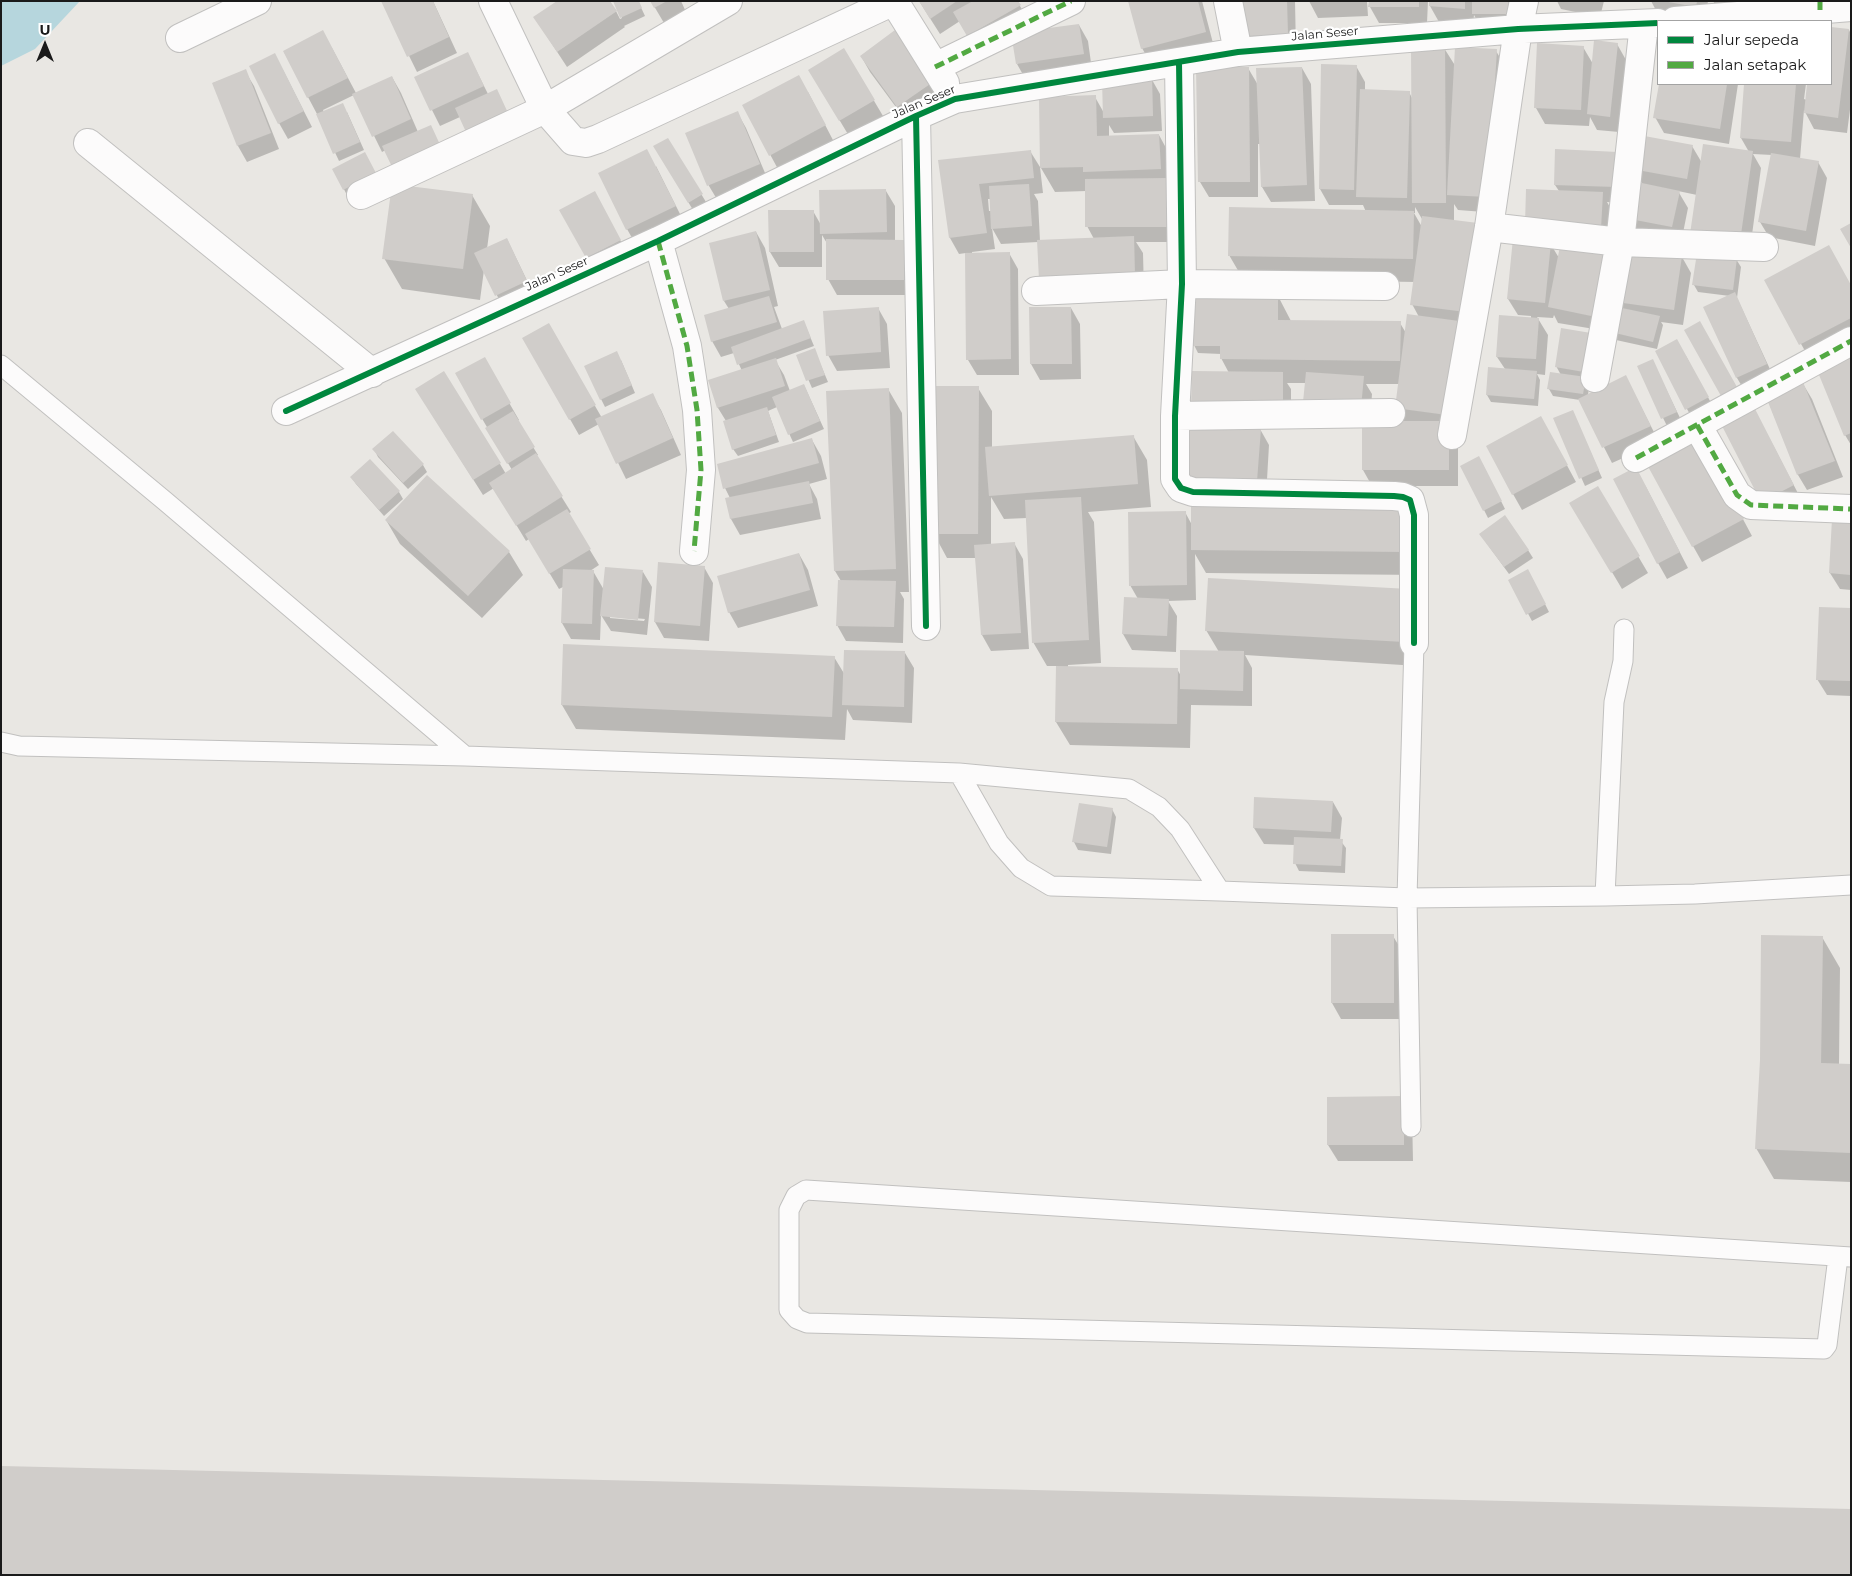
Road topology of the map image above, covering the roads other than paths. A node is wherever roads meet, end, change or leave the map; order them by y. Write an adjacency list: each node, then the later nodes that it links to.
1 (257, 1): 13 (street)
2 (492, 1): 18 (street)
3 (728, 1): 18 (street)
4 (894, 1): 16 (street); 18 (street)
5 (1071, 1): 16 (street)
6 (1228, 1): 14 (street)
7 (1524, 1): 12 (street)
8 (1820, 6): 9 (street); 10 (street)
9 (1851, 7)
10 (1685, 20)
11 (1651, 23): 12 (street, Jalan Seser); 24 (street)
12 (1518, 28): 14 (street, Jalan Seser); 22 (street)
13 (180, 38)
14 (1238, 52): 15 (street, Jalan Seser)
15 (1179, 62): 17 (street, Jalan Seser); 26 (street)
16 (935, 67): 17 (street)
17 (955, 99): 19 (street, Jalan Seser)
18 (545, 109): 21 (street)
19 (916, 116): 23 (street, Jalan Seser); 41 (street)
20 (88, 143): 31 (street)
21 (361, 196)
22 (1489, 227): 24 (street); 37 (street)
23 (658, 241): 31 (street, Jalan Seser); 40 (street)
24 (1620, 242): 25 (street); 32 (street)
25 (1764, 247)
26 (1182, 284): 27 (street); 28 (street); 35 (street)
27 (1384, 286)
28 (1036, 291)
29 (1851, 341): 36 (street)
30 (1, 365): 45 (lane)
31 (372, 373): 33 (street, Jalan Seser)
32 (1595, 378)
33 (286, 412)
34 (1391, 413): 35 (street)
35 (1176, 416): 43 (street)
36 (1696, 425): 38 (street); 39 (street)
37 (1452, 435)
38 (1636, 458)
39 (1851, 509)
40 (694, 551)
41 (926, 626)
42 (1624, 629): 49 (lane)
43 (1414, 643): 50 (lane)
44 (1, 742): 45 (lane)
45 (465, 756): 46 (lane)
46 (959, 773): 48 (lane); 48 (lane)
47 (1851, 885): 49 (lane)
48 (1220, 891): 50 (lane)
49 (1605, 896): 50 (lane)
50 (1407, 898): 51 (lane)
51 (1411, 1127)
52 (1844, 1257): 52 (lane)

